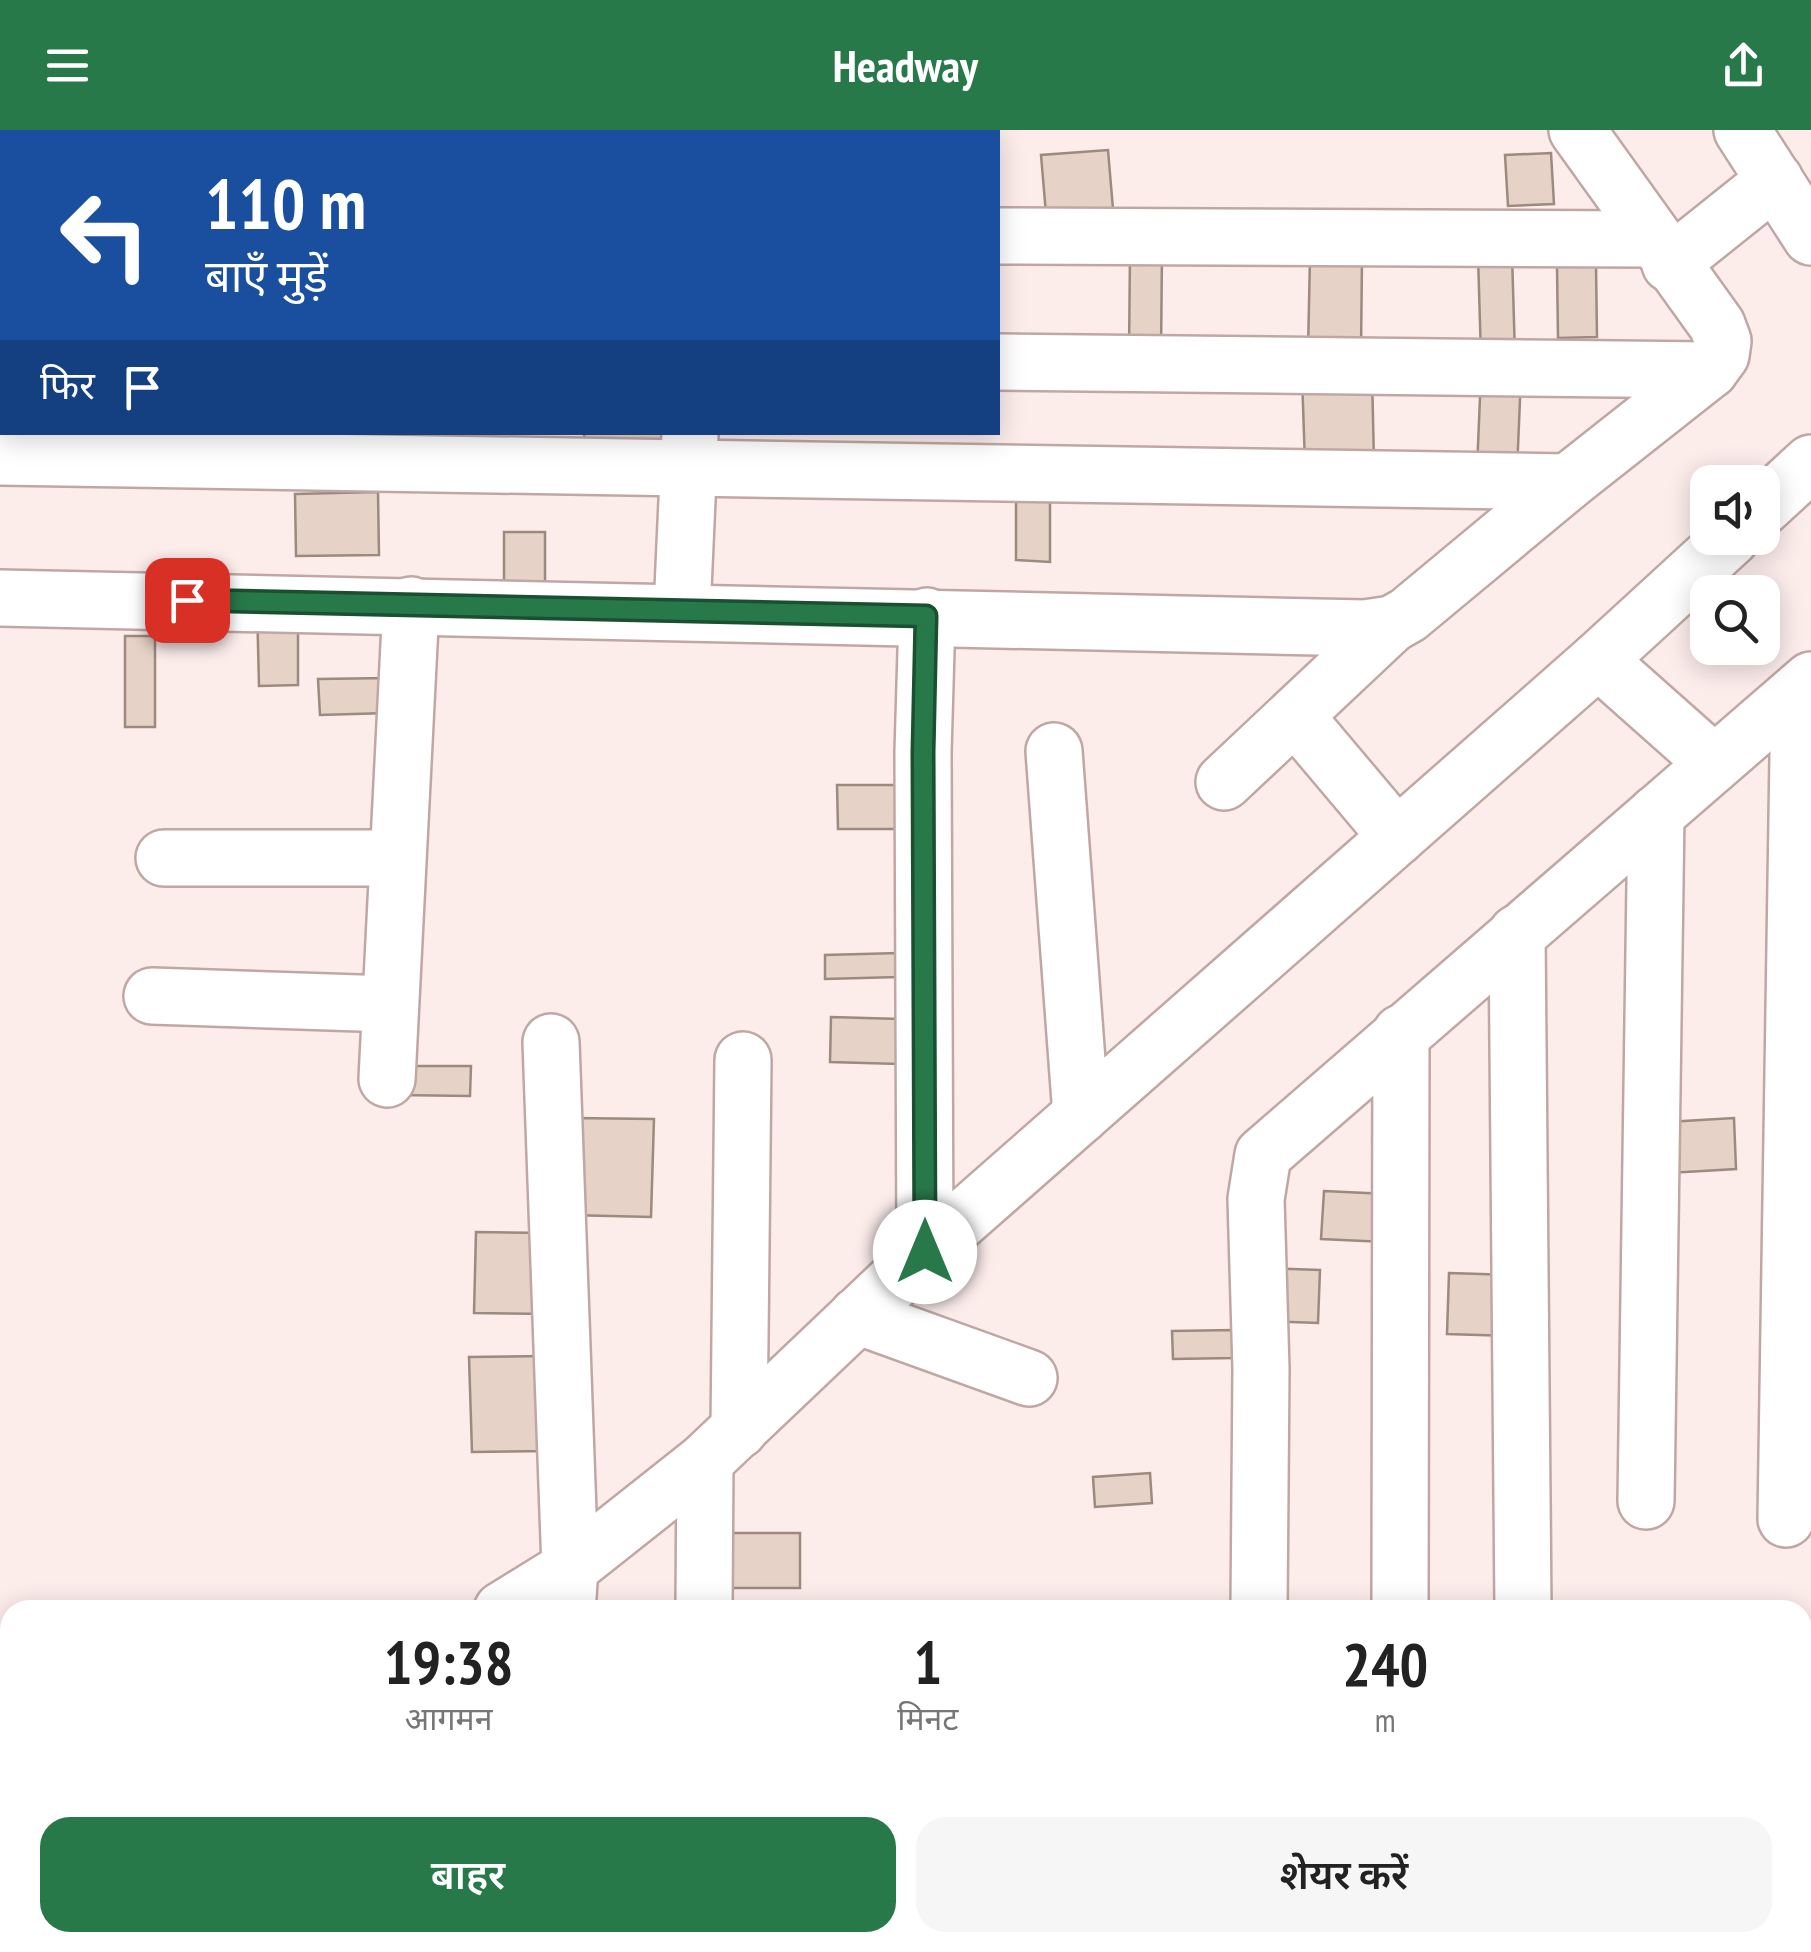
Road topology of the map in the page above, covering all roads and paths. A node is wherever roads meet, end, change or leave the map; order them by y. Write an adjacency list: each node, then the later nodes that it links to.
1 (1577, 130): 6 (street)
2 (1742, 130): 3 (street)
3 (1774, 180): 5 (street); 6 (street)
4 (1000, 236): 6 (street)
5 (1811, 237)
6 (1661, 251): 8 (street)
7 (1000, 362): 8 (street)
8 (1710, 370): 12 (street)
9 (689, 451): 10 (street); 12 (street); 17 (street)
10 (0, 457)
11 (1811, 463): 13 (street)
12 (1568, 482): 19 (street)
13 (1780, 491)
14 (1712, 555): 20 (street)
15 (0, 598): 16 (street)
16 (411, 604): 17 (street); 29 (street)
17 (682, 611): 18 (street)
18 (926, 616): 19 (street); 38 (street)
19 (1392, 624): 22 (street)
20 (1598, 660): 24 (street); 27 (street)
21 (1805, 686): 24 (street); 43 (street)
22 (1295, 716): 25 (street); 27 (street)
23 (1054, 751): 37 (street)
24 (1714, 763): 26 (street)
25 (1224, 782)
26 (1656, 814): 30 (street); 42 (street)
27 (1397, 837): 37 (street)
28 (164, 858): 29 (street)
29 (397, 858): 32 (street)
30 (1517, 933): 33 (street); 49 (street)
31 (152, 996): 32 (street)
32 (390, 1004): 36 (street)
33 (1400, 1033): 47 (street); 48 (street)
34 (550, 1042): 44 (street)
35 (743, 1060): 41 (street)
36 (387, 1078)
37 (1081, 1115): 38 (street)
38 (925, 1252): 39 (street)
39 (857, 1316): 40 (street); 41 (street)
40 (1028, 1378)
41 (722, 1445): 44 (street); 46 (street)
42 (1646, 1501)
43 (1786, 1519)
44 (568, 1589): 45 (street)
45 (533, 1600)
46 (705, 1600)
47 (1259, 1600)
48 (1400, 1600)
49 (1523, 1600)

